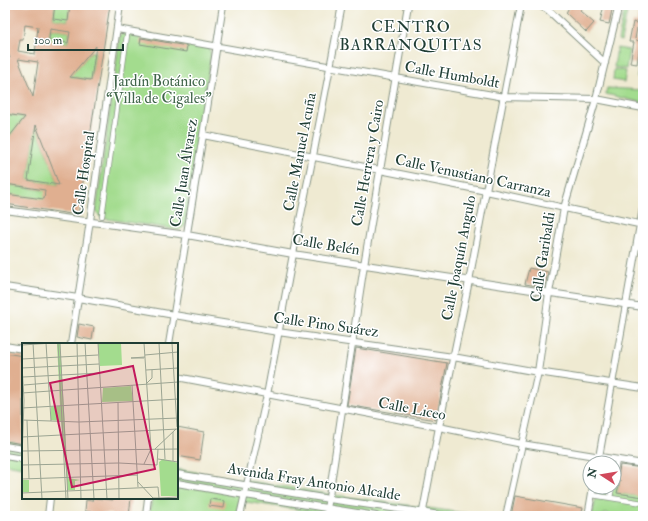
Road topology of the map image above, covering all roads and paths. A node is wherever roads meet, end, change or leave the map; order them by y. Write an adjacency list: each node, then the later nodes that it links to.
1 (120, 5): 8 (street, Calle Hospital)
2 (223, 5): 10 (street, Calle Juan Álvarez)
3 (342, 5): 12 (street, Calle Manuel Acuña)
4 (408, 5): 13 (street, Calle Herrera y Cairo)
5 (522, 5): 14 (street, Calle Joaquín Angulo)
6 (539, 5): 11 (street)
7 (619, 5): 11 (street, Calle Garibaldi)
8 (117, 29): 10 (street, Calle Humboldt); 25 (street, Calle Hospital)
9 (127, 35): 24 (street)
10 (216, 46): 12 (street, Calle Humboldt); 17 (street, Calle Juan Álvarez)
11 (605, 63): 15 (street, Calle Garibaldi)
12 (330, 66): 13 (street, Calle Humboldt); 18 (street, Calle Manuel Acuña)
13 (395, 78): 14 (street, Calle Humboldt); 19 (street, Calle Herrera y Cairo)
14 (504, 97): 15 (street, Calle Humboldt); 20 (street, Calle Joaquín Angulo)
15 (596, 100): 16 (street, Calle Humboldt); 21 (street, Calle Garibaldi)
16 (643, 108)
17 (203, 135): 18 (street, Calle Venustiano Carranza); 27 (street, Calle Juan Álvarez)
18 (313, 156): 19 (street, Calle Venustiano Carranza); 28 (street, Calle Manuel Acuña)
19 (380, 170): 20 (street, Calle Venustiano Carranza); 29 (street, Calle Herrera y Cairo)
20 (486, 191): 21 (street, Calle Venustiano Carranza); 30 (street, Calle Joaquín Angulo)
21 (564, 208): 26 (street, Calle Venustiano Carranza); 32 (street, Calle Garibaldi)
22 (643, 208): 26 (street)
23 (5, 210): 25 (street, Calle Belén)
24 (102, 216)
25 (90, 221): 27 (street, Calle Belén); 33 (street, Calle Hospital)
26 (642, 225): 34 (street)
27 (187, 235): 28 (street, Calle Belén); 36 (street, Calle Juan Álvarez)
28 (292, 254): 29 (street, Calle Belén); 37 (street, Calle Manuel Acuña)
29 (364, 265): 30 (street, Calle Belén); 38 (street, Calle Herrera y Cairo)
30 (469, 281): 32 (street, Calle Belén); 43 (street, Calle Joaquín Angulo)
31 (5, 287): 33 (street, Calle Pino Suárez)
32 (549, 293): 34 (street, Calle Belén); 44 (street, Calle Garibaldi)
33 (78, 298): 36 (street, Calle Pino Suárez); 39 (street, Calle Hospital)
34 (626, 305): 35 (street, Calle Belén); 46 (street)
35 (643, 307)
36 (174, 315): 37 (street, Calle Pino Suárez); 40 (street, Calle Juan Álvarez)
37 (278, 332): 38 (street, Calle Pino Suárez); 48 (street, Calle Manuel Acuña)
38 (352, 342): 43 (street, Calle Pino Suárez); 49 (street, Calle Herrera y Cairo)
39 (71, 343)
40 (169, 343)
41 (5, 346): 42 (street)
42 (22, 349)
43 (453, 357): 44 (street, Calle Pino Suárez); 50 (street, Calle Joaquín Angulo)
44 (538, 372): 46 (street, Calle Pino Suárez); 51 (street, Calle Garibaldi)
45 (178, 377): 48 (street, Calle Liceo)
46 (612, 384): 47 (street, Calle Pino Suárez); 54 (street)
47 (643, 388)
48 (267, 395): 49 (street, Calle Liceo); 62 (street, Calle Manuel Acuña)
49 (342, 409): 50 (street, Calle Liceo); 70 (street, Calle Herrera y Cairo)
50 (439, 427): 51 (street, Calle Liceo); 73 (street, Calle Joaquín Angulo)
51 (522, 444): 56 (street, Calle Liceo); 80 (street, Calle Garibaldi)
52 (5, 446): 53 (street)
53 (22, 449)
54 (599, 455)
55 (5, 456): 57 (street)
56 (582, 457)
57 (22, 459)
58 (622, 461): 59 (street, Calle Liceo)
59 (643, 464)
60 (178, 474): 62 (street, Avenida Fray Antonio Alcalde)
61 (178, 483): 63 (street, Avenida Fray Antonio Alcalde)
62 (247, 485): 63 (street, Calle Manuel Acuña); 70 (street, Avenida Fray Antonio Alcalde)
63 (245, 495): 72 (street, Avenida Fray Antonio Alcalde); 76 (street, Calle Manuel Acuña)
64 (592, 495): 81 (street)
65 (596, 495): 67 (street)
66 (611, 495): 67 (street)
67 (610, 498): 71 (street)
68 (50, 499): 74 (street)
69 (148, 499): 75 (street)
70 (329, 499): 72 (street, Calle Herrera y Cairo); 73 (street, Avenida Fray Antonio Alcalde)
71 (643, 503)
72 (327, 508): 77 (street, Calle Herrera y Cairo); 78 (street, Avenida Fray Antonio Alcalde)
73 (422, 514): 79 (street, Avenida Fray Antonio Alcalde)
74 (48, 516)
75 (146, 516)
76 (240, 516)
77 (326, 516)
78 (376, 516)
79 (447, 516)
80 (506, 516)
81 (588, 516)

